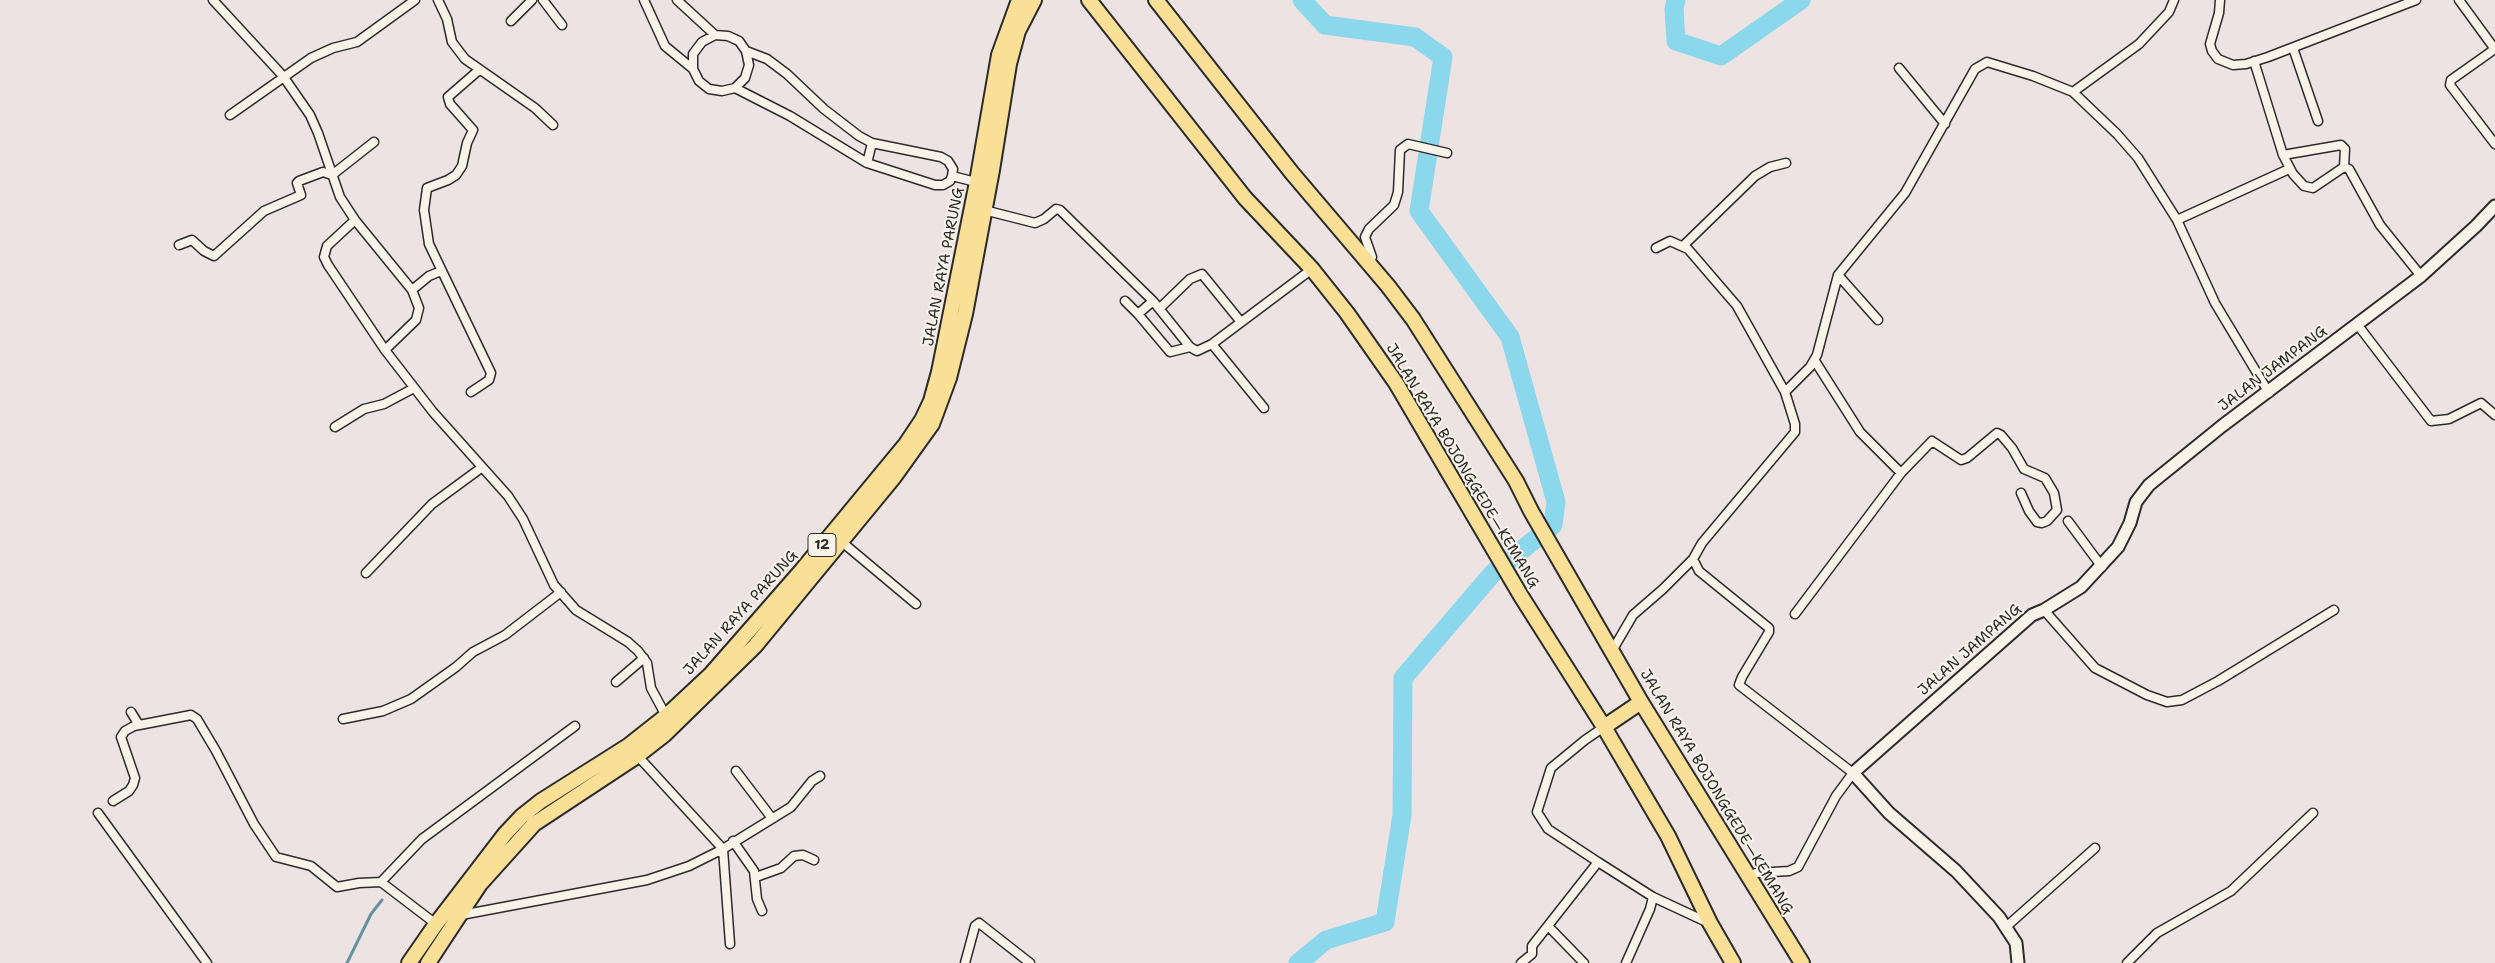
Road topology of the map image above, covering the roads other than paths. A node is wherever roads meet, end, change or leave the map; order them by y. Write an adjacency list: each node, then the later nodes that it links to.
1 (213, 0): 25 (street)
2 (416, 0): 25 (street)
3 (438, 0): 24 (street)
4 (532, 0): 16 (street)
5 (543, 0): 17 (street)
6 (644, 0): 23 (street)
7 (678, 0): 18 (street)
8 (1019, 0): 43 (highway, JALAN RAYA PARUNG / 12)
9 (1034, 0): 43 (highway, JALAN RAYA PARUNG / 12)
10 (1090, 0): 52 (highway, JALAN RAYA BOJONGGEDE—KEMANG)
11 (1156, 0): 51 (highway, JALAN RAYA BOJONGGEDE—KEMANG)
12 (2174, 0): 27 (street)
13 (2220, 0): 21 (street)
14 (2416, 0): 19 (street)
15 (2458, 0): 34 (street)
16 (511, 21)
17 (562, 25)
18 (715, 35): 20 (street); 23 (street)
19 (2293, 48): 21 (street); 29 (street)
20 (746, 51): 26 (street); 33 (street)
21 (2254, 61): 36 (street)
22 (1899, 68): 30 (street)
23 (693, 69): 26 (street)
24 (479, 70): 31 (street); 53 (street)
25 (283, 76): 28 (street); 42 (street)
26 (735, 88): 37 (street)
27 (2073, 92): 30 (street); 47 (street)
28 (230, 116)
29 (2318, 121)
30 (1945, 124): 54 (street)
31 (553, 125)
32 (374, 142): 42 (street)
33 (872, 143): 37 (street); 41 (street)
34 (2495, 144)
35 (1447, 153): 51 (street)
36 (2283, 154): 39 (street); 40 (street)
37 (867, 163): 41 (street)
38 (1786, 163): 49 (street)
39 (2344, 166): 40 (street); 55 (street)
40 (2290, 169): 47 (street)
41 (952, 173): 43 (street)
42 (332, 175): 46 (street); 48 (street)
43 (983, 184): 45 (highway, JALAN RAYA PARUNG / 12); 93 (highway, JALAN RAYA PARUNG / 12)
44 (2495, 206): 55 (street, JALAN JAMPANG)
45 (984, 210): 58 (street); 79 (highway, JALAN RAYA PARUNG / 12)
46 (355, 220): 56 (street); 66 (street)
47 (2177, 220): 71 (street)
48 (179, 245)
49 (1683, 246): 50 (street); 70 (street)
50 (1656, 248)
51 (1368, 264): 88 (highway, JALAN RAYA BOJONGGEDE—KEMANG)
52 (1312, 269): 62 (street); 97 (highway, JALAN RAYA BOJONGGEDE—KEMANG)
53 (441, 272): 56 (street); 69 (street)
54 (1838, 275): 61 (street); 67 (street)
55 (2421, 276): 63 (street, JALAN JAMPANG)
56 (412, 290): 66 (street)
57 (1125, 301): 60 (street)
58 (1153, 301): 59 (street); 60 (street)
59 (1160, 308): 62 (street); 65 (street)
60 (1138, 314): 65 (street)
61 (1878, 320)
62 (1241, 322): 64 (street)
63 (2356, 324): 71 (street, JALAN JAMPANG); 73 (street)
64 (1212, 344): 65 (street); 72 (street)
65 (1190, 347)
66 (385, 350): 68 (street)
67 (1815, 361): 70 (street); 76 (street)
68 (414, 388): 74 (street); 75 (street)
69 (471, 392)
70 (1785, 392): 80 (street)
71 (2269, 393): 81 (street, JALAN JAMPANG)
72 (1264, 408)
73 (2495, 415)
74 (335, 427)
75 (481, 468): 82 (street); 83 (street)
76 (1901, 474): 77 (street); 87 (street)
77 (2021, 493)
78 (2068, 521): 81 (street)
79 (842, 542): 84 (street); 98 (highway, JALAN RAYA PARUNG / 12)
80 (1692, 559): 88 (street); 100 (street)
81 (2102, 566): 85 (street, JALAN JAMPANG)
82 (366, 573)
83 (562, 592): 89 (street); 94 (street)
84 (916, 604)
85 (2044, 610): 86 (street); 100 (street, JALAN JAMPANG)
86 (2334, 610)
87 (1795, 614)
88 (1612, 651): 91 (highway, JALAN RAYA BOJONGGEDE—KEMANG)
89 (645, 661): 90 (street); 93 (street)
90 (616, 682)
91 (1641, 702): 97 (highway); 131 (highway, JALAN RAYA BOJONGGEDE—KEMANG)
92 (131, 712): 95 (street)
93 (666, 716): 98 (highway, JALAN RAYA PARUNG / 12)
94 (343, 719)
95 (139, 725): 102 (street); 113 (street)
96 (575, 726): 113 (street)
97 (1604, 727): 110 (street); 117 (highway, JALAN RAYA BOJONGGEDE—KEMANG)
98 (633, 751): 108 (street); 116 (highway, JALAN RAYA PARUNG / 12); 118 (highway, JALAN RAYA PARUNG / 12)
99 (736, 771): 105 (street)
100 (1853, 773): 111 (street); 119 (street)
101 (820, 776): 105 (street)
102 (112, 801)
103 (98, 813): 122 (street)
104 (2313, 813): 133 (street)
105 (771, 817): 106 (street)
106 (733, 841): 108 (street); 112 (street)
107 (2095, 848): 119 (street)
108 (723, 849): 116 (street); 121 (street)
109 (814, 860): 112 (street)
110 (1598, 862): 114 (street); 120 (street)
111 (1756, 873)
112 (756, 877): 115 (street)
113 (381, 882): 118 (street)
114 (1653, 897): 117 (street); 129 (street)
115 (762, 911)
116 (461, 915): 124 (highway, JALAN RAYA PARUNG / 12)
117 (1710, 923): 130 (highway, JALAN RAYA BOJONGGEDE—KEMANG)
118 (436, 924): 123 (highway, JALAN RAYA PARUNG / 12)
119 (2006, 926): 132 (street)
120 (1549, 927): 127 (street); 128 (street)
121 (730, 944)
122 (207, 963)
123 (409, 963)
124 (428, 963)
125 (964, 963): 126 (street)
126 (1030, 963)
127 (1521, 963)
128 (1584, 963)
129 (1626, 963)
130 (1734, 963)
131 (1802, 963)
132 (2018, 963)
133 (2127, 963)

